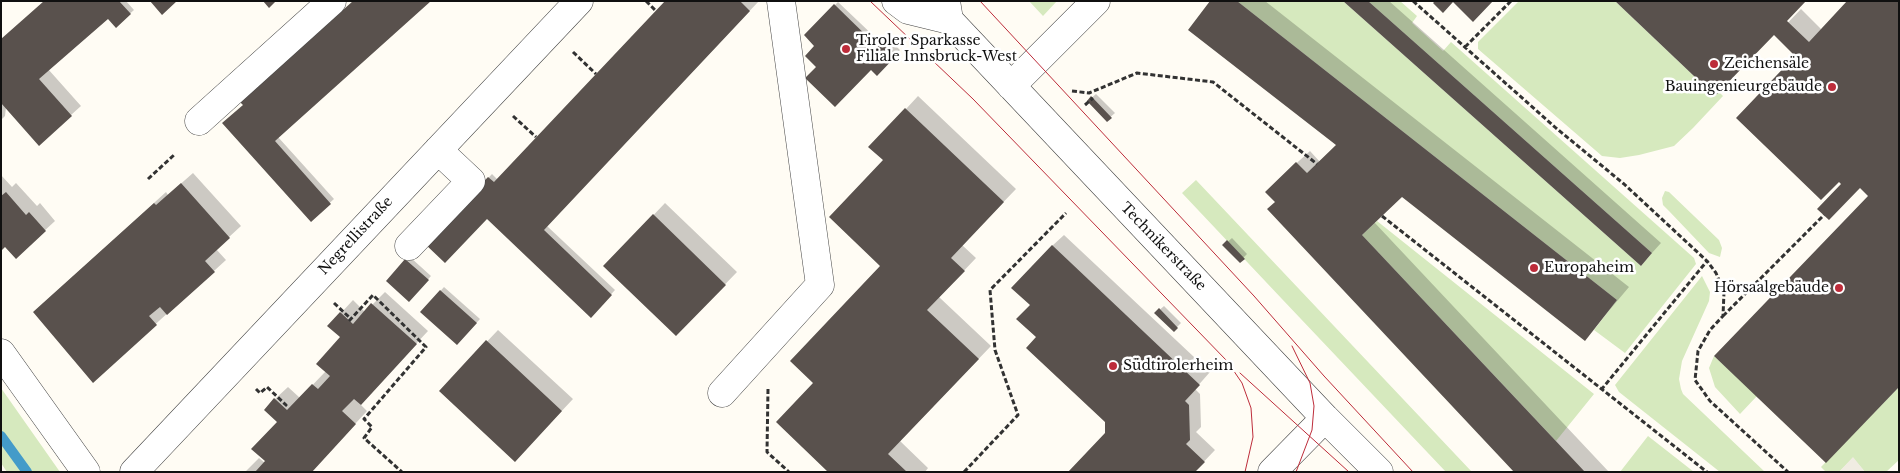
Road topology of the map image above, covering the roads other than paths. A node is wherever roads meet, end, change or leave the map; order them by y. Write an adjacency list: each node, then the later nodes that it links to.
1 (332, 1): 8 (street)
2 (781, 1): 12 (street)
3 (896, 1): 6 (street, Technikerstraße)
4 (1096, 1): 7 (street)
5 (563, 7): 9 (street, Negrellistraße)
6 (948, 10): 7 (street, Technikerstraße)
7 (1011, 86): 13 (street, Technikerstraße)
8 (199, 121)
9 (438, 150): 10 (street); 15 (street, Negrellistraße)
10 (409, 246)
11 (1, 353): 14 (street)
12 (722, 393)
13 (1325, 418): 16 (street); 17 (street, Technikerstraße)
14 (86, 472)
15 (134, 472)
16 (1272, 472)
17 (1379, 472)

